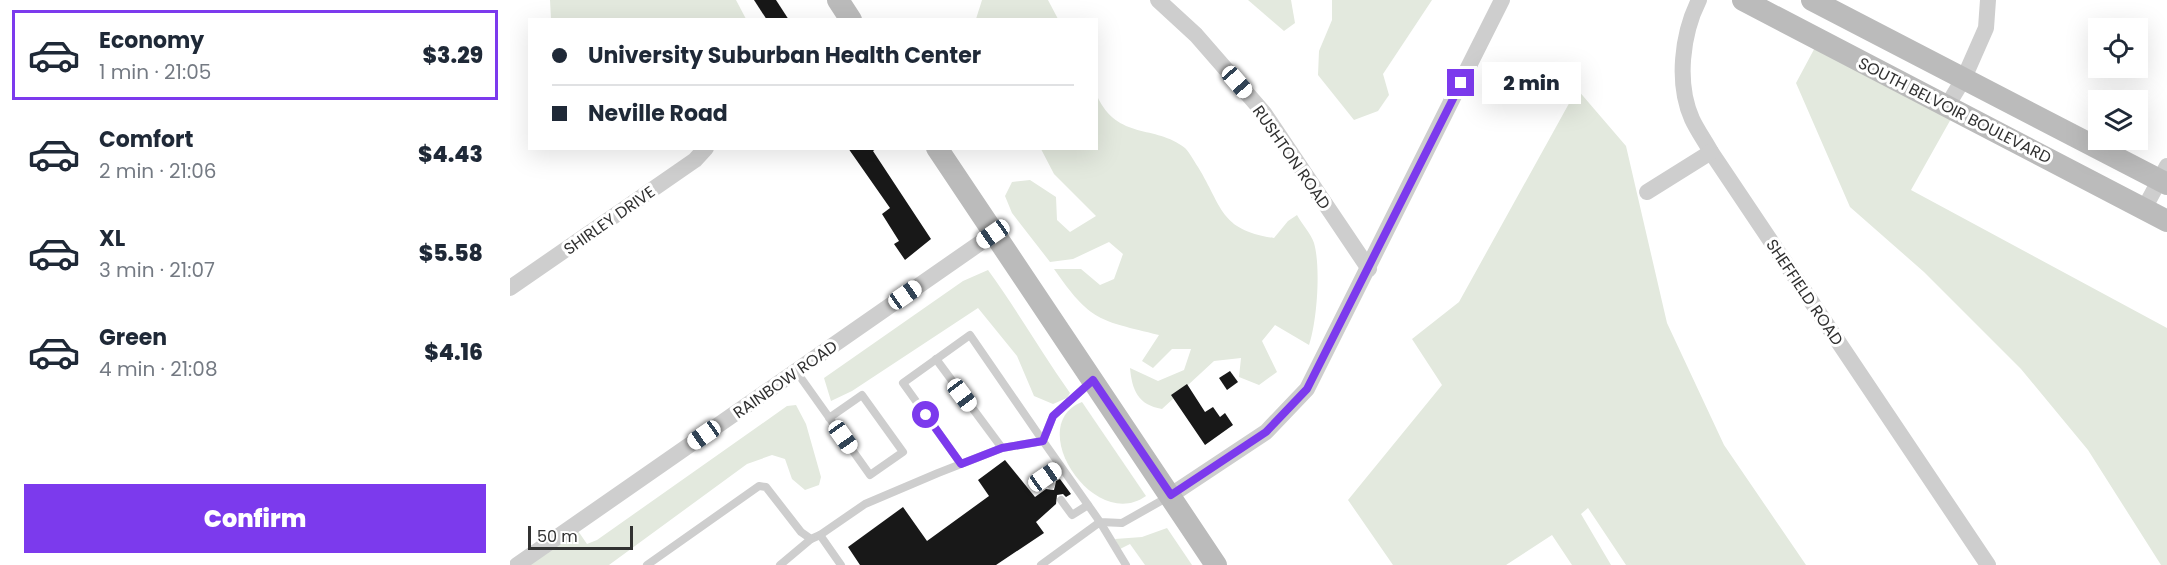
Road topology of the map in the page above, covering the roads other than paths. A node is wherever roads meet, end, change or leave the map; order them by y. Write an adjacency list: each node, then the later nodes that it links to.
1 (838, 0): 8 (street)
2 (1158, 0): 19 (street, RUSHTON ROAD)
3 (1502, 0): 19 (street)
4 (1699, 0): 13 (street, SHEFFIELD ROAD)
5 (1743, 0): 10 (street, SOUTH BELVOIR BOULEVARD)
6 (1812, 0): 9 (street, SOUTH BELVOIR BOULEVARD)
7 (1988, 0): 9 (street)
8 (850, 18)
9 (1964, 78): 10 (street); 14 (street, SOUTH BELVOIR BOULEVARD)
10 (1947, 106): 16 (street, SOUTH BELVOIR BOULEVARD)
11 (704, 150): 20 (street, SHIRLEY DRIVE)
12 (938, 150): 18 (street)
13 (1711, 152): 15 (street); 43 (street, SHEFFIELD ROAD)
14 (2165, 177): 16 (street)
15 (1647, 192)
16 (2144, 209): 17 (street, SOUTH BELVOIR BOULEVARD)
17 (2167, 221)
18 (993, 234): 22 (street, RAINBOW ROAD); 23 (street)
19 (1369, 269): 30 (street)
20 (510, 288)
21 (936, 359): 25 (lane); 26 (lane); 27 (lane)
22 (796, 371): 24 (lane); 36 (street, RAINBOW ROAD)
23 (1093, 380): 25 (lane); 30 (street)
24 (829, 418): 24 (lane)
25 (1043, 441): 26 (lane); 28 (lane)
26 (1002, 448): 27 (lane)
27 (961, 464): 34 (lane)
28 (1060, 466): 29 (lane); 32 (lane)
29 (1051, 485)
30 (1171, 495): 33 (lane); 42 (street)
31 (1061, 500): 32 (lane)
32 (1088, 505): 33 (lane)
33 (1100, 522): 40 (lane); 41 (lane)
34 (820, 535): 35 (lane); 39 (lane)
35 (811, 539): 37 (lane); 38 (lane)
36 (517, 565)
37 (647, 565)
38 (780, 565)
39 (841, 565)
40 (1041, 565)
41 (1126, 565)
42 (1216, 565)
43 (1988, 565)

